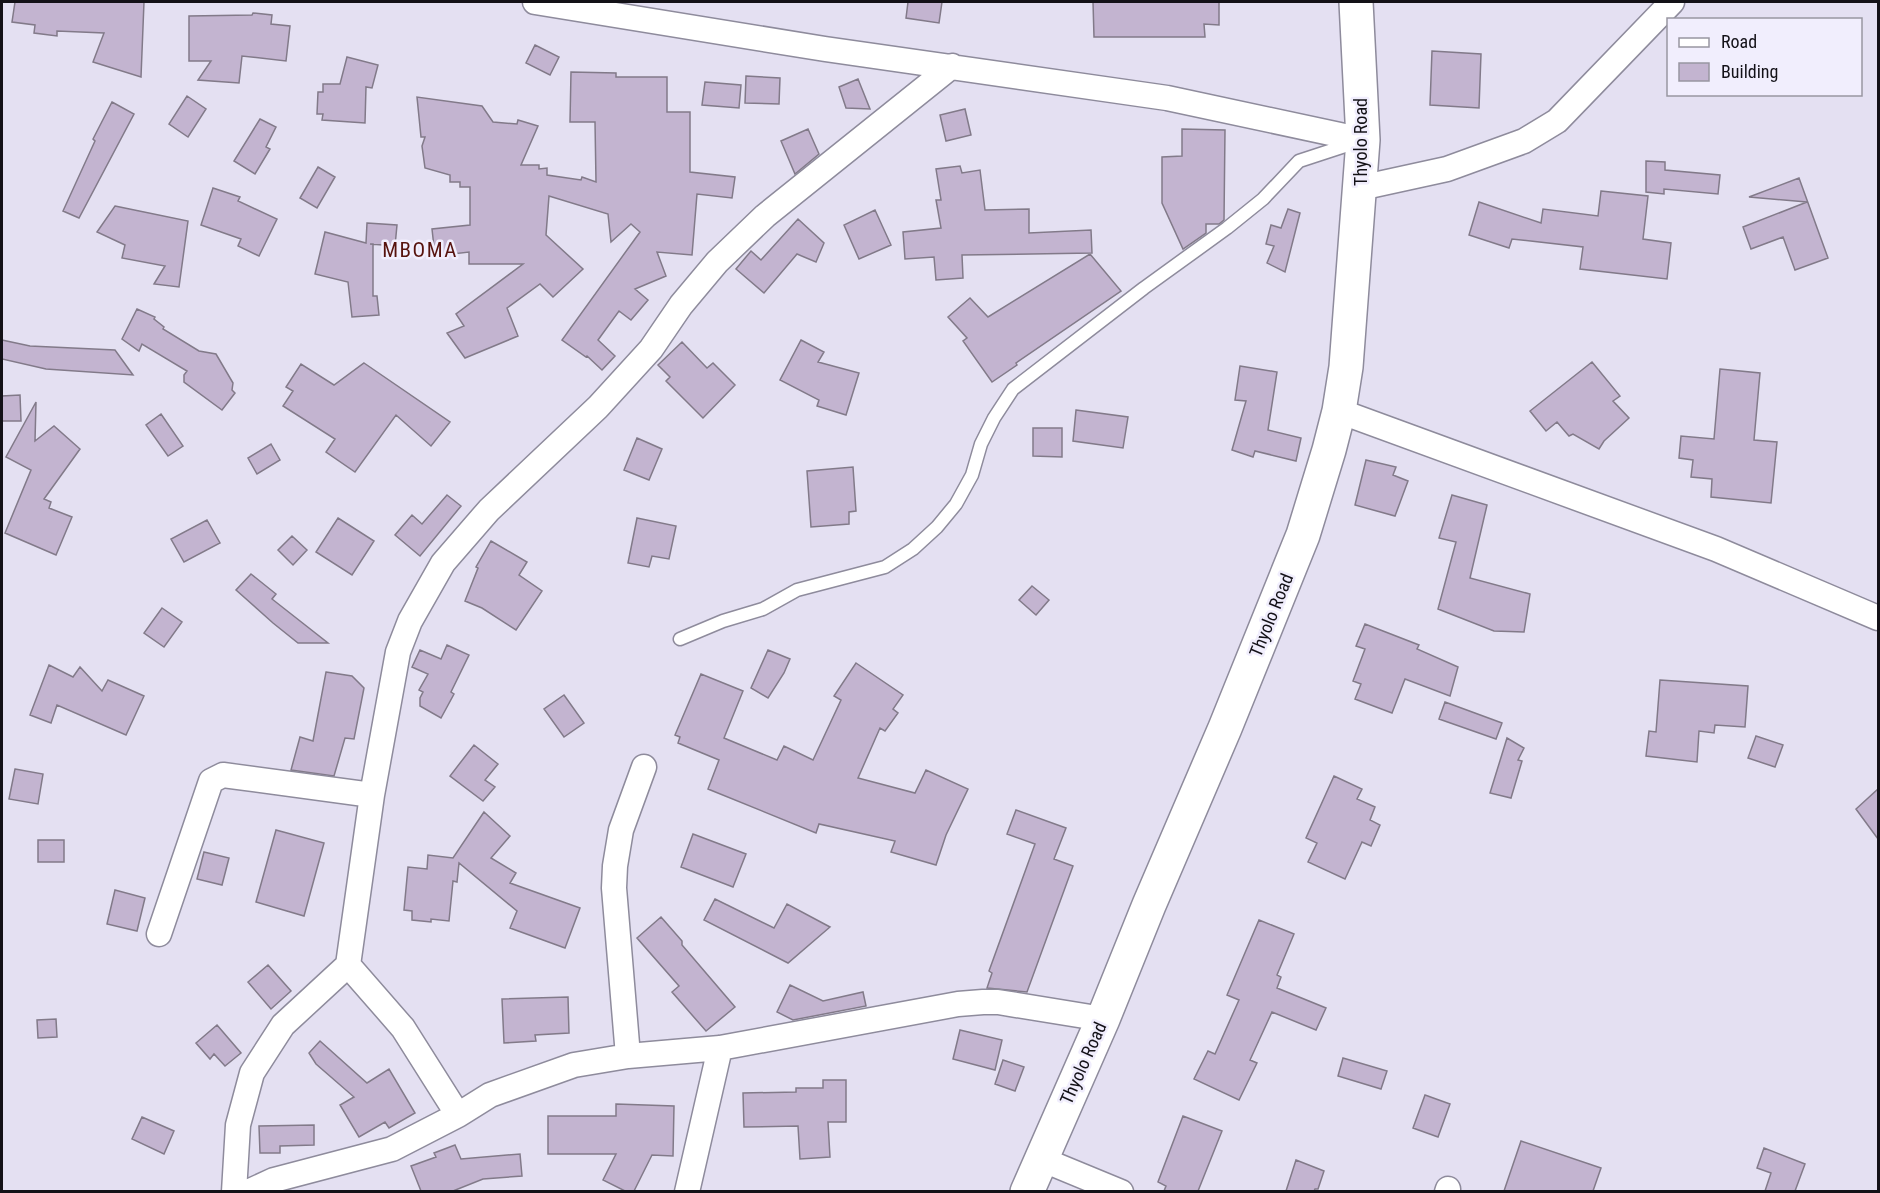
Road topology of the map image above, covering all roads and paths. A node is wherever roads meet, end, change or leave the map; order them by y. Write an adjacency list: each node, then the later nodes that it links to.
1 (535, 2): 4 (street)
2 (1356, 2): 5 (highway, Thyolo Road)
3 (1672, 2): 6 (street)
4 (952, 66): 5 (street); 11 (street)
5 (1363, 140): 6 (highway, Thyolo Road); 9 (lane)
6 (1360, 188): 7 (highway, Thyolo Road)
7 (1339, 411): 8 (street); 14 (highway, Thyolo Road)
8 (1878, 618)
9 (680, 639)
10 (644, 767): 16 (street)
11 (372, 795): 12 (street); 13 (street)
12 (159, 934)
13 (348, 965): 17 (street); 19 (street)
14 (1103, 1019): 15 (street); 18 (highway, Thyolo Road)
15 (720, 1048): 16 (street); 21 (street)
16 (628, 1056): 17 (street)
17 (458, 1115): 20 (street)
18 (1041, 1159): 22 (highway, Thyolo Road); 23 (street)
19 (234, 1191)
20 (248, 1191)
21 (687, 1191)
22 (1027, 1191)
23 (1121, 1191)

